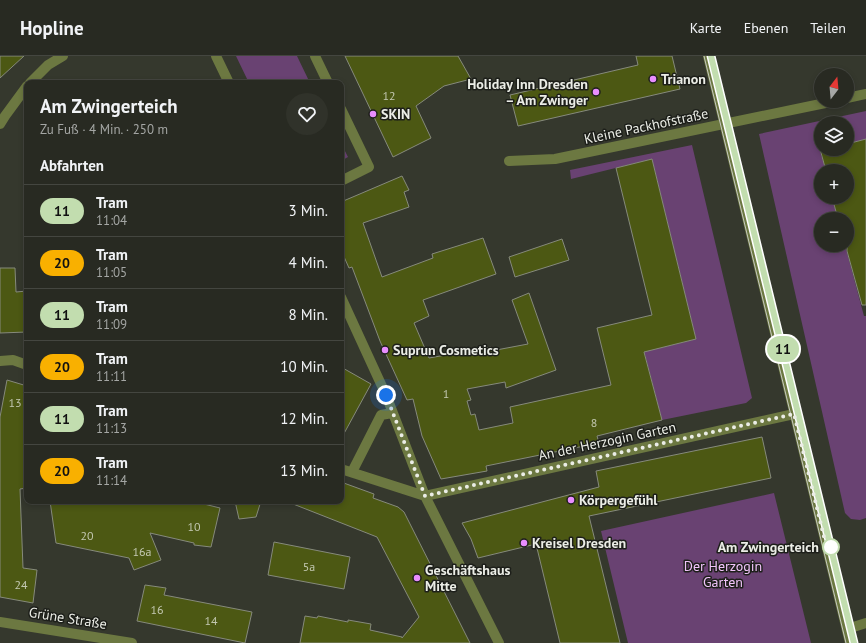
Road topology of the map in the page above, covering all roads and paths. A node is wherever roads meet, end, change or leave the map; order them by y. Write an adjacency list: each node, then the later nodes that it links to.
1 (63, 56): 5 (street)
2 (216, 56): 6 (street)
3 (315, 56): 7 (street)
4 (708, 56): 14 (street)
5 (33, 80)
6 (228, 80)
7 (327, 80)
8 (24, 90): 13 (street)
9 (866, 94): 10 (street)
10 (854, 97)
11 (814, 105): 14 (street, Kleine Packhofstraße)
12 (344, 115): 16 (street)
13 (0, 124)
14 (724, 124): 15 (street, Kleine Packhofstraße); 21 (street)
15 (509, 161)
16 (344, 180)
17 (344, 304): 20 (street)
18 (0, 361): 19 (street)
19 (24, 364)
20 (392, 412): 23 (street); 24 (street)
21 (794, 414): 24 (street, An der Herzogin Garten); 27 (street)
22 (344, 470): 23 (street)
23 (352, 472): 24 (street)
24 (425, 496): 29 (street)
25 (0, 622): 28 (street, Grüne Straße)
26 (866, 623): 27 (street)
27 (847, 629): 30 (street)
28 (132, 643)
29 (499, 643)
30 (850, 643)

